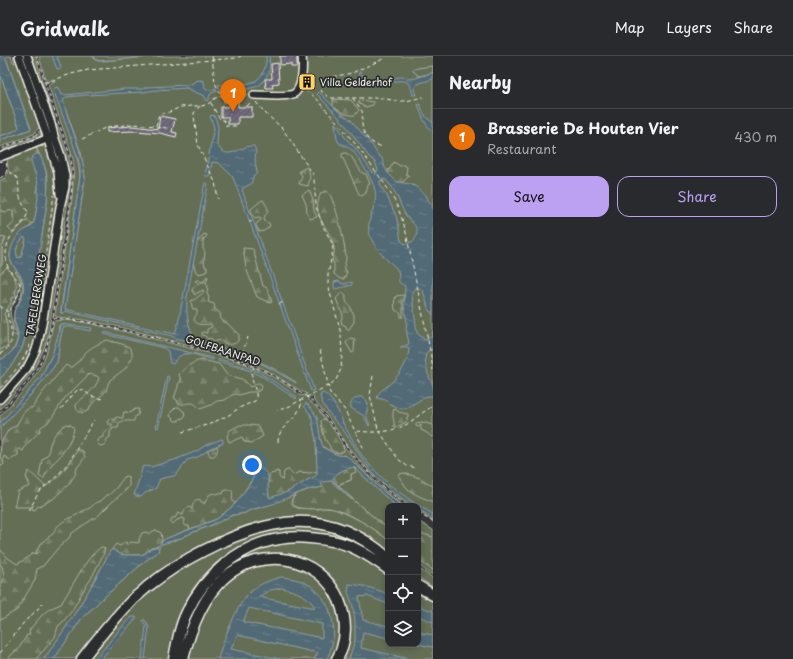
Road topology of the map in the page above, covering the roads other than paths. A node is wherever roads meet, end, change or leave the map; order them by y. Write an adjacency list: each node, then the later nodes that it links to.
1 (19, 56): 5 (street, TAFELBERGWEG)
2 (27, 56): 5 (street, TAFELBERGWEG)
3 (302, 56): 4 (street)
4 (254, 97)
5 (48, 139): 6 (street); 7 (street, TAFELBERGWEG)
6 (3, 158)
7 (0, 399)
8 (385, 556): 12 (highway)
9 (385, 567): 13 (highway)
10 (421, 588): 11 (highway)
11 (433, 595)
12 (82, 659)
13 (174, 659)
14 (183, 659): 15 (highway)
15 (337, 659)

